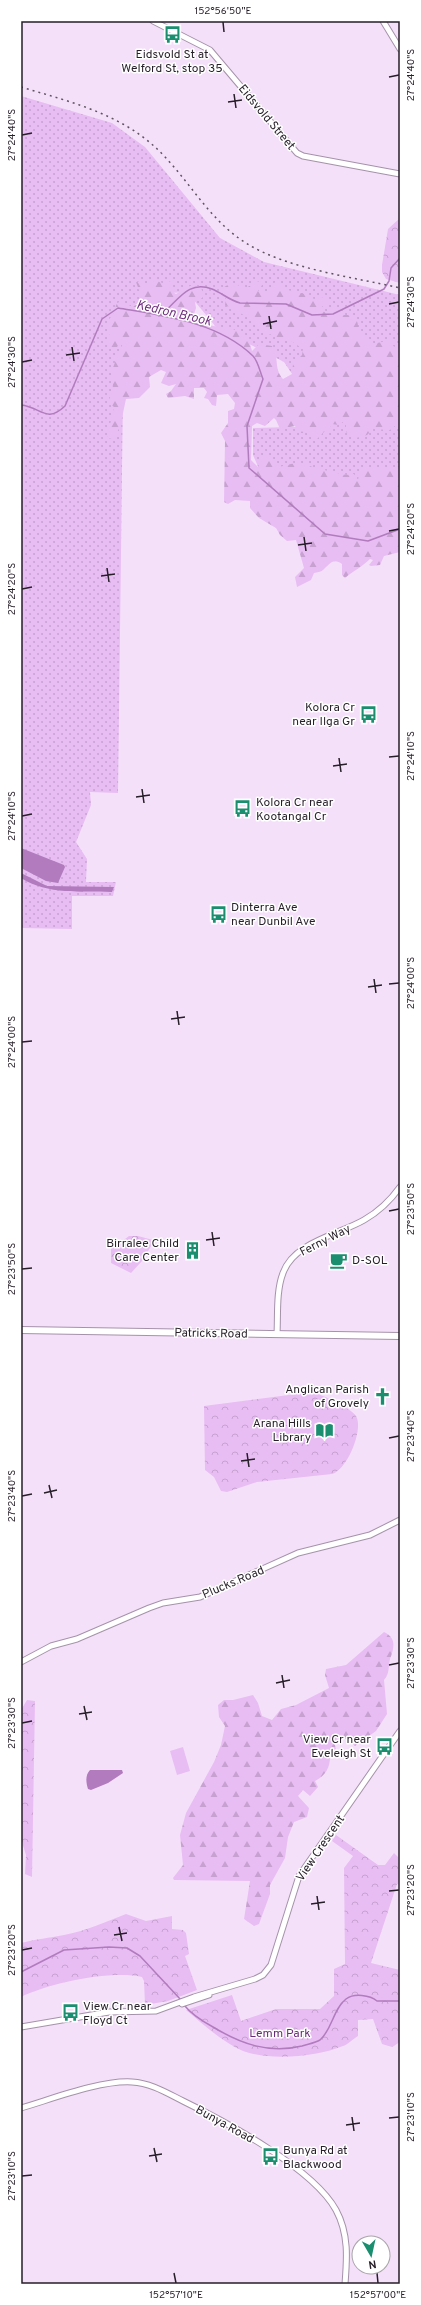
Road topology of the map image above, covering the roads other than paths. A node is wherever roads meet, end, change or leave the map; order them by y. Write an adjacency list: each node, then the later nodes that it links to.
1 (153, 21): 4 (street, Eidsvold Street)
2 (383, 21): 3 (street)
3 (400, 49)
4 (400, 174)
5 (400, 1187): 7 (street, Ferny Way)
6 (21, 1330): 7 (main road, Patricks Road)
7 (277, 1334): 8 (main road, Patricks Road)
8 (400, 1336)
9 (400, 1520): 10 (street, Plucks Road)
10 (21, 1662)
11 (400, 1731): 12 (street, View Crescent)
12 (21, 2027)
13 (21, 2108): 14 (street, Bunya Road)
14 (345, 2284)

